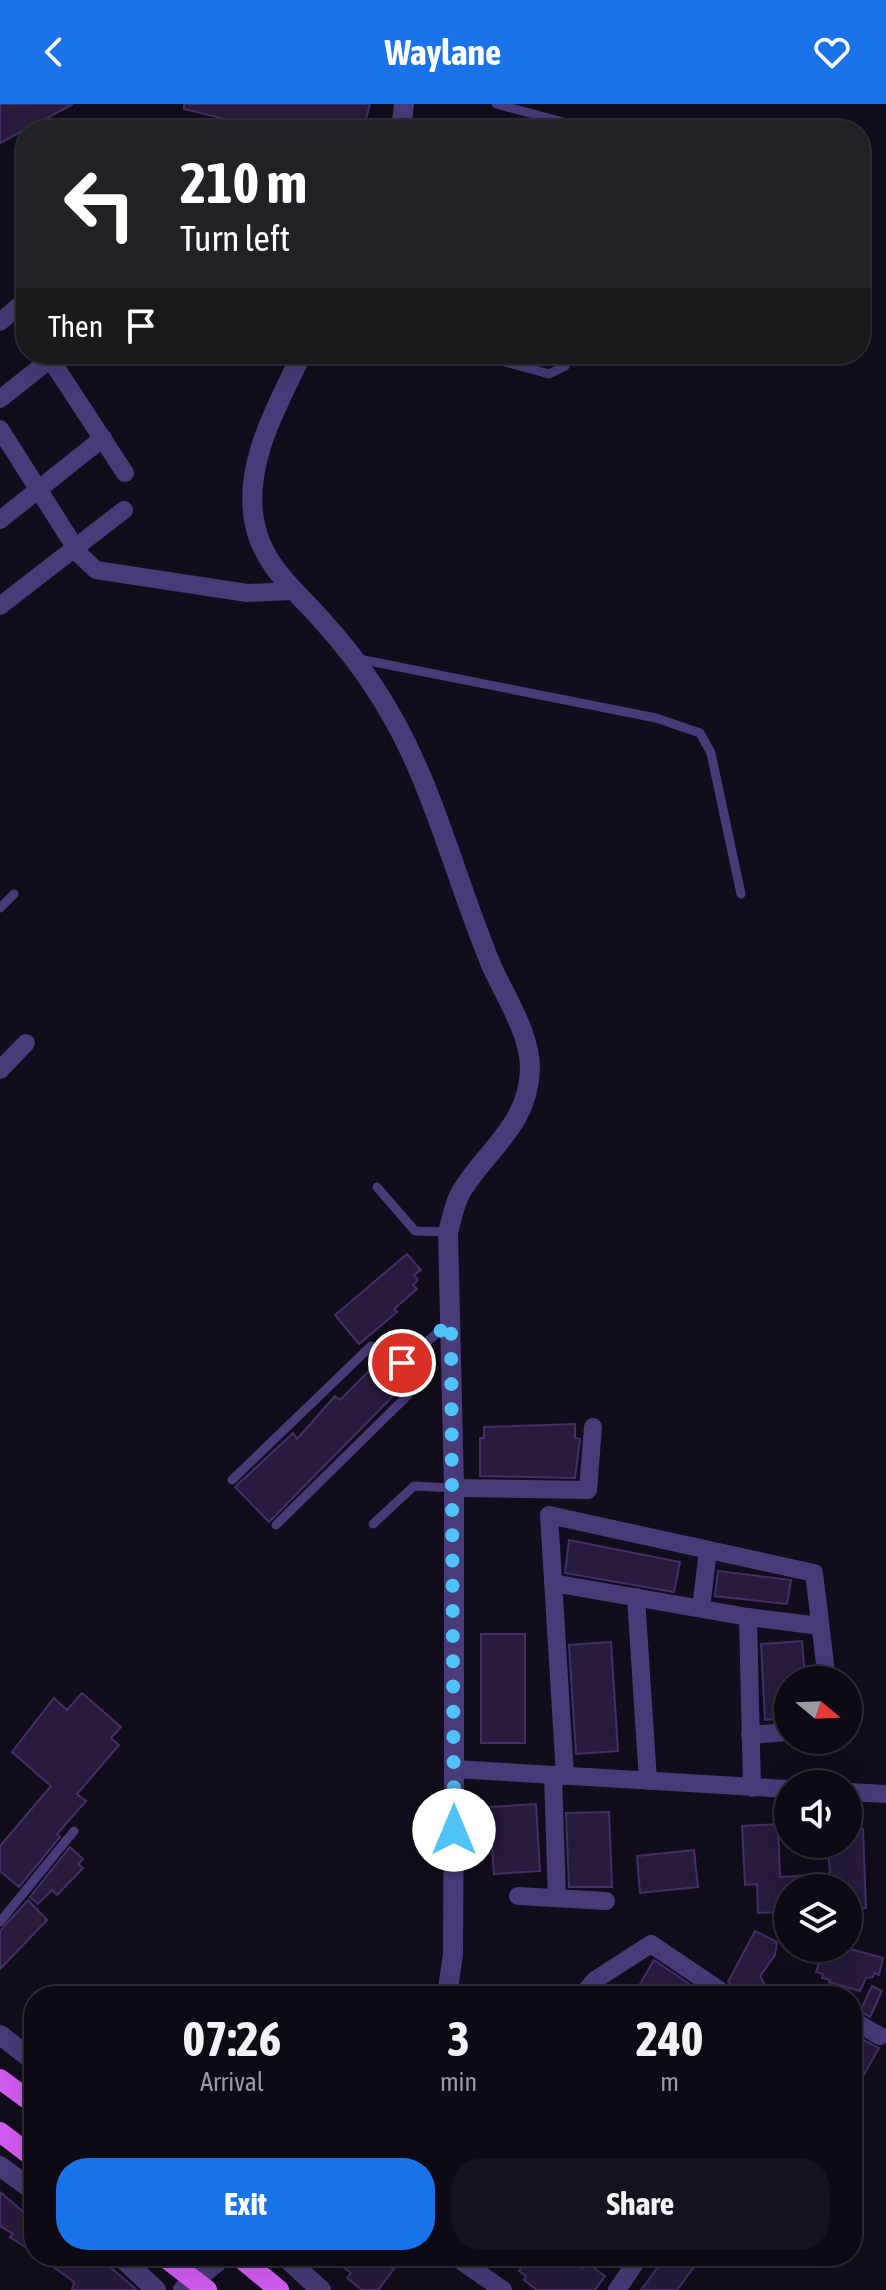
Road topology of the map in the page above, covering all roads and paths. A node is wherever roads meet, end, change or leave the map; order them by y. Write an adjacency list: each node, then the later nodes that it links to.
1 (496, 104): 2 (lane)
2 (556, 120)
3 (16, 309): 4 (street)
4 (0, 322)
5 (42, 364): 10 (street)
6 (57, 364): 12 (street)
7 (298, 364): 18 (street)
8 (512, 364): 9 (lane)
9 (566, 364)
10 (0, 399)
11 (0, 429): 14 (street)
12 (103, 438): 13 (street); 14 (street)
13 (125, 473)
14 (38, 489): 16 (street); 17 (street)
15 (124, 510): 17 (street)
16 (0, 520)
17 (75, 548): 18 (street); 19 (street)
18 (293, 591): 20 (street)
19 (0, 606)
20 (353, 658): 22 (lane); 27 (street)
21 (14, 894): 23 (lane)
22 (741, 894)
23 (0, 908)
24 (26, 1043): 25 (street)
25 (0, 1070)
26 (377, 1187): 27 (lane)
27 (448, 1232): 28 (street)
28 (451, 1322): 29 (lane); 32 (street)
29 (402, 1363): 31 (lane); 34 (lane)
30 (593, 1427): 32 (street)
31 (232, 1480)
32 (454, 1488): 33 (lane); 44 (street)
33 (373, 1524)
34 (276, 1525)
35 (708, 1550): 36 (street); 38 (street); 40 (street)
36 (553, 1583): 37 (street); 45 (street)
37 (636, 1597): 38 (street); 46 (street)
38 (701, 1608): 39 (street)
39 (748, 1617): 40 (street); 43 (street)
40 (820, 1626): 41 (street)
41 (825, 1666)
42 (774, 1733): 43 (street)
43 (750, 1735): 47 (street)
44 (454, 1769): 45 (street); 56 (street)
45 (559, 1775): 46 (street); 53 (street)
46 (648, 1781): 47 (street)
47 (752, 1788): 48 (street)
48 (774, 1789)
49 (862, 1793): 50 (street)
50 (886, 1794)
51 (74, 1831): 55 (lane)
52 (518, 1896): 53 (street)
53 (557, 1898): 54 (street)
54 (606, 1901)
55 (0, 1922)
56 (448, 1986)
57 (590, 1986): 58 (street)
58 (713, 1986)
59 (862, 2026): 61 (street)
60 (0, 2035): 62 (street)
61 (880, 2036)
62 (24, 2053)
63 (0, 2079): 64 (main road)
64 (24, 2097)
65 (0, 2132): 66 (main road)
66 (24, 2150)
67 (0, 2166): 68 (street)
68 (24, 2184)
69 (130, 2266): 77 (street)
70 (173, 2266): 76 (main road)
71 (215, 2266): 76 (street)
72 (250, 2266): 78 (main road)
73 (295, 2266): 79 (street)
74 (468, 2266): 80 (street)
75 (633, 2266): 81 (street)
76 (195, 2287)
77 (156, 2290)
78 (279, 2290)
79 (321, 2290)
80 (503, 2290)
81 (617, 2290)

